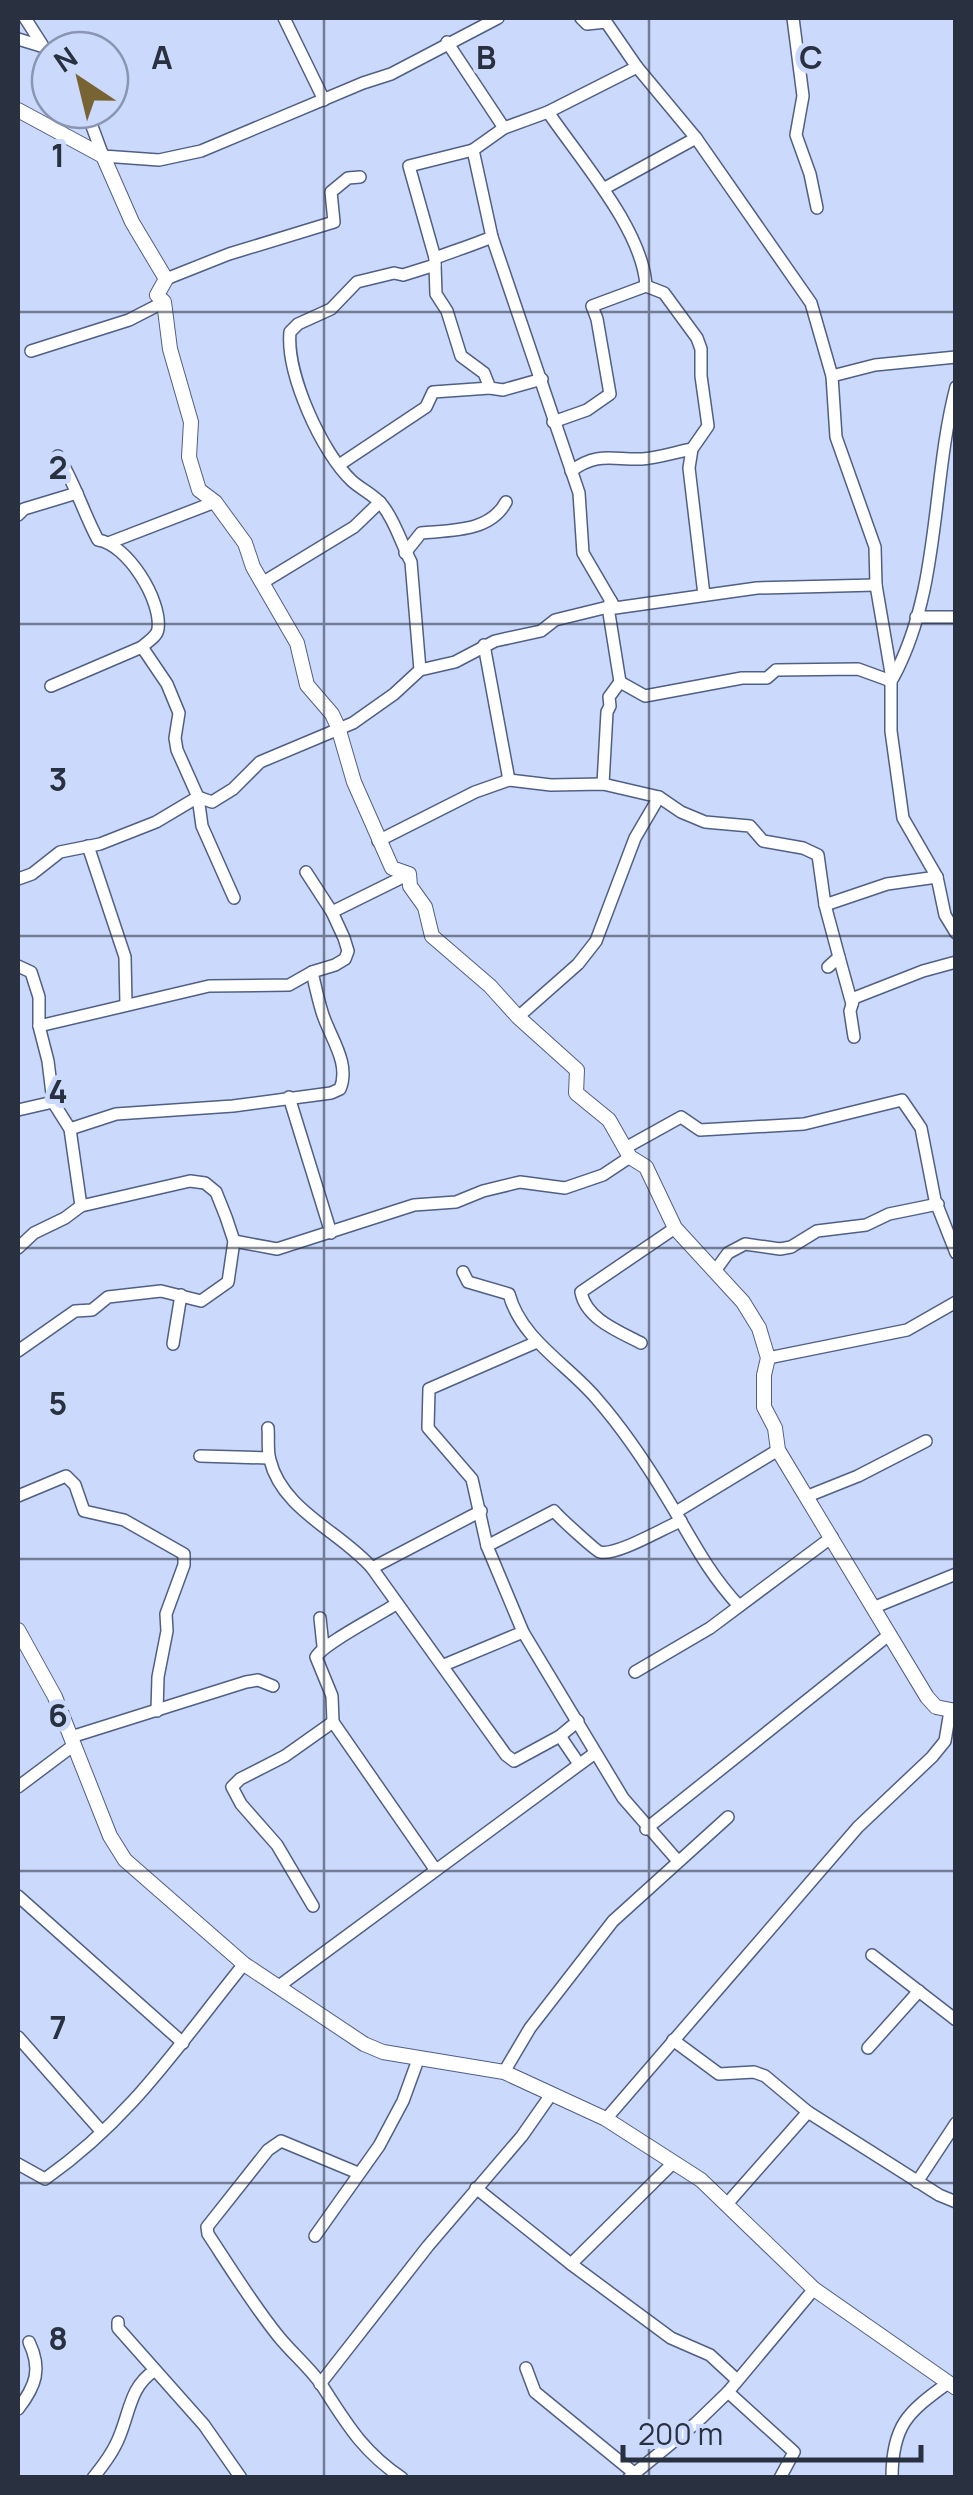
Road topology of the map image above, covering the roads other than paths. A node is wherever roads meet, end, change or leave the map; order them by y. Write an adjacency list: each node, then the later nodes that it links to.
1 (284, 18): 8 (street)
2 (498, 18): 6 (street)
3 (580, 18): 5 (street)
4 (793, 18): 18 (street)
5 (606, 20): 7 (street)
6 (447, 42): 8 (street); 11 (street)
7 (637, 67): 10 (street); 13 (street)
8 (324, 100): 15 (street)
9 (18, 110): 15 (street)
10 (548, 112): 11 (street); 17 (street)
11 (504, 128): 14 (street)
12 (93, 130): 15 (street)
13 (696, 138): 17 (street); 26 (street)
14 (473, 150): 19 (street); 20 (street)
15 (103, 156): 21 (street)
16 (360, 177): 21 (street)
17 (605, 188): 22 (street)
18 (817, 208)
19 (492, 237): 20 (street); 27 (street)
20 (435, 261): 29 (street); 33 (street)
21 (166, 278): 23 (street)
22 (646, 286): 30 (street); 31 (street)
23 (164, 302): 24 (street); 36 (street)
24 (31, 350)
25 (956, 357): 26 (street)
26 (832, 376): 43 (street)
27 (542, 380): 29 (street); 30 (street)
28 (956, 387): 46 (street)
29 (490, 388): 33 (street)
30 (553, 422): 34 (street)
31 (692, 449): 34 (street); 44 (street)
32 (58, 456): 35 (street)
33 (339, 465): 37 (street)
34 (570, 471): 45 (street)
35 (77, 492): 39 (street); 40 (street)
36 (215, 502): 40 (street); 42 (street)
37 (380, 502): 41 (street); 42 (street)
38 (506, 502): 41 (street)
39 (18, 516)
40 (111, 542): 49 (street)
41 (406, 553): 50 (street)
42 (262, 583): 54 (street)
43 (876, 585): 44 (street); 51 (street)
44 (704, 595): 45 (street)
45 (610, 604): 48 (street); 52 (street)
46 (916, 617): 47 (street); 51 (street)
47 (956, 617)
48 (484, 645): 50 (street); 55 (street)
49 (142, 647): 53 (street); 58 (street)
50 (420, 670): 54 (street)
51 (891, 678): 52 (street); 63 (street)
52 (620, 682): 56 (street)
53 (51, 686)
54 (338, 727): 58 (street); 59 (street)
55 (510, 780): 56 (street); 59 (street)
56 (604, 784): 57 (street)
57 (658, 797): 66 (street); 76 (street)
58 (198, 798): 60 (street); 65 (street)
59 (378, 841): 62 (street)
60 (88, 846): 64 (street); 75 (street)
61 (306, 872): 67 (street)
62 (409, 874): 67 (street); 76 (street)
63 (937, 877): 66 (street); 68 (street)
64 (18, 879)
65 (234, 898)
66 (825, 905): 69 (street)
67 (332, 912): 73 (street)
68 (956, 933)
69 (839, 957): 72 (street); 74 (street)
70 (956, 962): 74 (street)
71 (18, 966): 77 (street)
72 (828, 967)
73 (312, 972): 75 (street); 79 (street)
74 (852, 1004): 78 (street)
75 (126, 1006): 77 (street)
76 (518, 1017): 83 (street)
77 (39, 1026): 80 (street)
78 (854, 1037)
79 (289, 1097): 82 (street); 87 (street)
80 (53, 1102): 81 (street); 82 (street)
81 (18, 1110)
82 (70, 1129): 85 (street)
83 (628, 1152): 84 (street); 86 (street); 87 (street)
84 (938, 1204): 90 (street); 91 (street)
85 (81, 1206): 88 (street); 89 (street)
86 (674, 1228): 91 (street); 96 (street)
87 (332, 1233): 88 (street)
88 (234, 1241): 93 (street)
89 (18, 1248)
90 (956, 1253)
91 (715, 1271): 99 (street)
92 (463, 1272): 95 (street)
93 (181, 1295): 97 (street); 98 (street)
94 (956, 1302): 99 (street)
95 (538, 1342): 107 (street); 108 (street)
96 (641, 1343)
97 (173, 1344)
98 (18, 1350)
99 (768, 1358): 102 (street)
100 (268, 1428): 104 (street)
101 (926, 1441): 106 (street)
102 (778, 1450): 106 (street); 108 (street)
103 (200, 1456): 104 (street)
104 (269, 1458): 111 (street)
105 (18, 1496): 124 (street)
106 (808, 1496): 109 (street)
107 (481, 1511): 110 (street); 111 (street)
108 (678, 1516): 110 (street); 114 (street)
109 (832, 1537): 114 (street); 115 (street)
110 (486, 1546): 118 (street)
111 (372, 1568): 113 (street)
112 (956, 1574): 115 (street)
113 (396, 1604): 120 (street); 121 (street)
114 (738, 1606): 122 (street)
115 (875, 1606): 119 (street)
116 (320, 1618): 120 (street)
117 (18, 1630): 129 (street)
118 (523, 1632): 121 (street); 126 (street)
119 (890, 1634): 125 (street); 134 (street)
120 (323, 1646): 127 (street)
121 (444, 1666): 128 (street)
122 (636, 1672)
123 (273, 1686): 124 (street)
124 (157, 1711): 129 (street)
125 (953, 1712): 145 (street)
126 (578, 1721): 128 (street); 130 (street)
127 (333, 1722): 136 (street); 138 (street)
128 (560, 1736): 131 (street)
129 (73, 1740): 132 (street); 140 (street)
130 (596, 1752): 131 (street); 134 (street)
131 (580, 1764): 136 (street)
132 (18, 1788)
133 (728, 1817): 135 (street)
134 (646, 1829): 135 (street)
135 (677, 1860): 149 (street)
136 (435, 1869): 141 (street)
137 (18, 1896): 146 (street)
138 (313, 1906)
139 (872, 1955): 142 (street)
140 (244, 1964): 141 (street); 146 (street)
141 (279, 1986): 148 (street)
142 (918, 1991): 143 (street); 147 (street)
143 (956, 2020)
144 (18, 2037): 154 (street)
145 (674, 2040): 151 (street); 152 (street)
146 (183, 2043): 154 (street)
147 (868, 2048)
148 (418, 2057): 149 (street); 157 (street)
149 (504, 2072): 150 (street)
150 (550, 2096): 152 (street); 159 (street)
151 (808, 2112): 158 (street); 161 (street)
152 (606, 2119): 156 (street)
153 (956, 2122): 158 (street)
154 (102, 2132): 155 (street)
155 (18, 2164)
156 (672, 2164): 161 (street); 163 (street)
157 (358, 2173): 162 (street); 170 (street)
158 (917, 2182): 160 (street)
159 (476, 2188): 163 (street); 170 (street)
160 (956, 2202)
161 (726, 2204): 164 (street)
162 (315, 2236)
163 (570, 2264): 169 (street)
164 (814, 2289): 169 (street); 171 (street)
165 (118, 2322): 168 (street)
166 (29, 2342): 173 (street)
167 (526, 2368): 176 (street)
168 (154, 2371): 175 (street); 177 (street)
169 (737, 2380): 172 (street)
170 (320, 2384): 174 (street)
171 (952, 2385): 181 (street)
172 (728, 2392): 176 (street); 180 (street)
173 (18, 2409)
174 (382, 2463): 178 (street); 179 (street)
175 (233, 2474)
176 (632, 2475)
177 (94, 2478)
178 (372, 2478)
179 (402, 2478)
180 (780, 2478)
181 (892, 2478)

